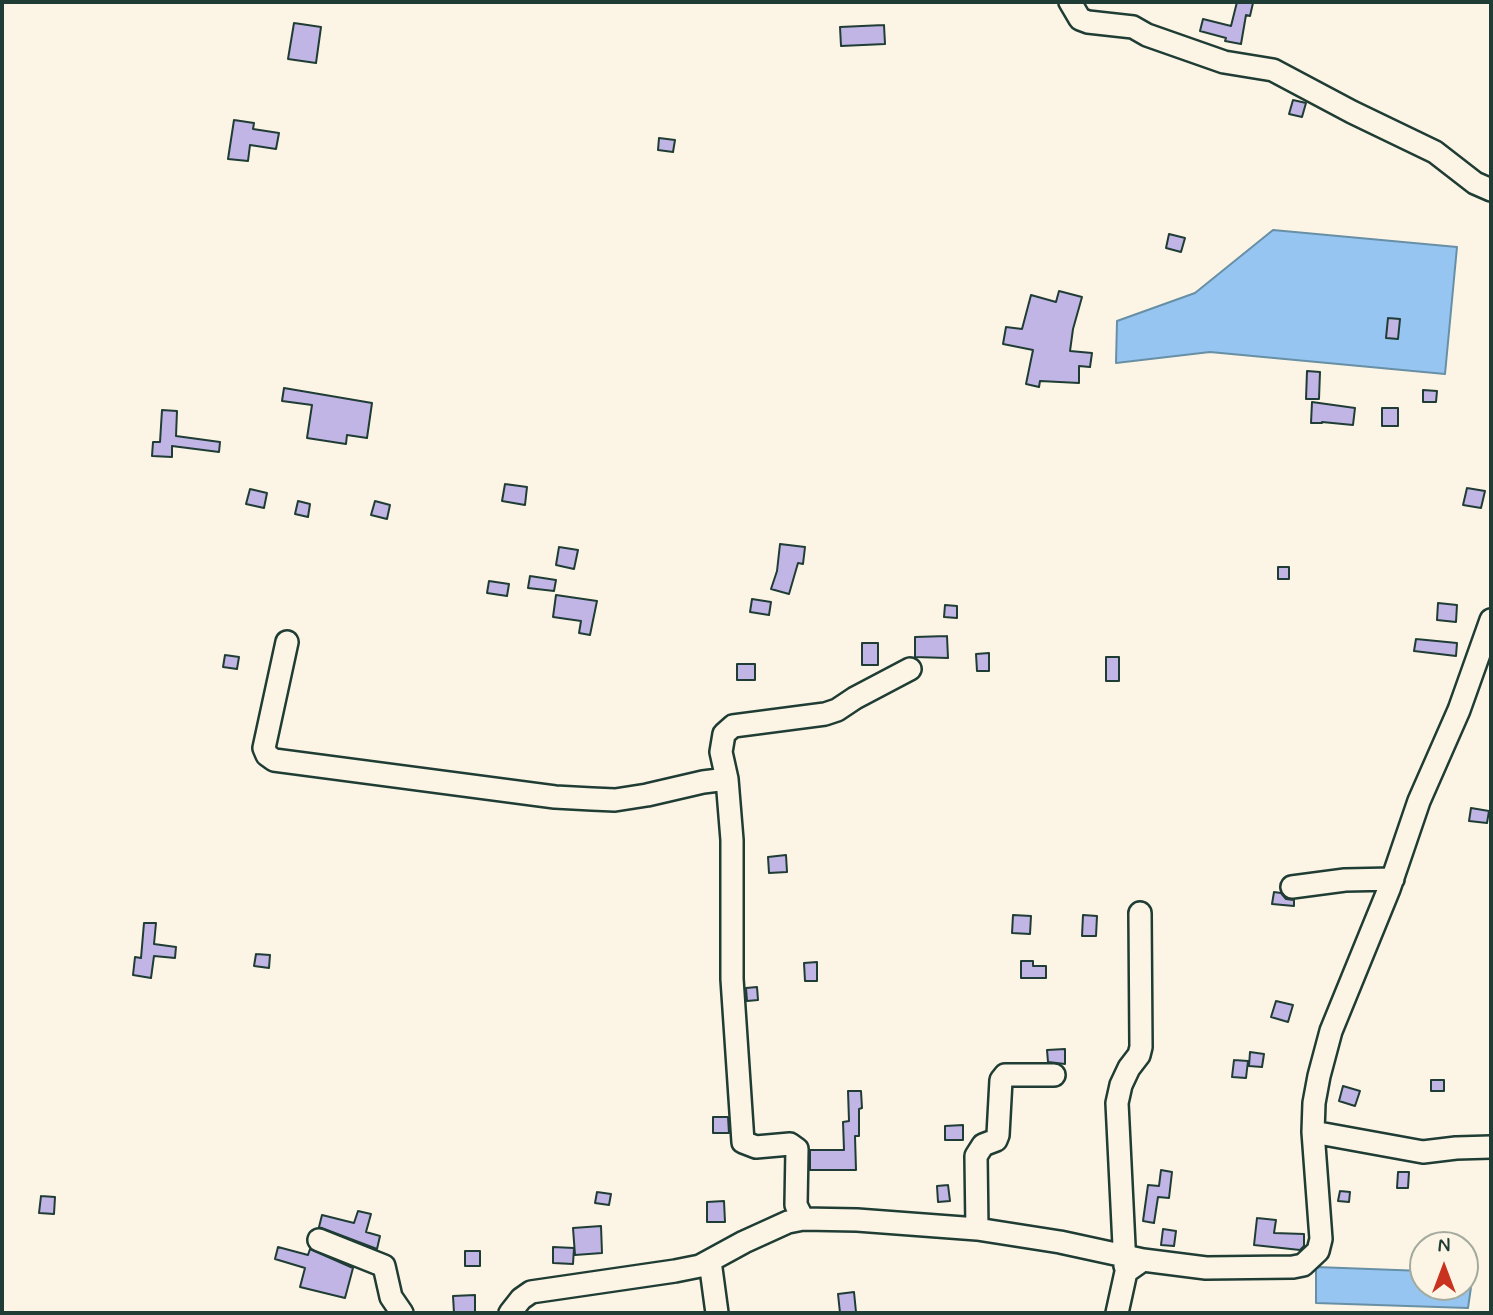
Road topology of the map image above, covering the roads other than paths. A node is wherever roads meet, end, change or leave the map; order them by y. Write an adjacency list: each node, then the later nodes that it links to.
1 (1070, 2): 2 (street)
2 (1491, 190)
3 (1491, 620): 7 (street)
4 (287, 642): 6 (street)
5 (910, 669): 6 (street)
6 (727, 779): 13 (street)
7 (1392, 879): 8 (street); 11 (street)
8 (1292, 887)
9 (1140, 913): 17 (street)
10 (1054, 1074): 14 (street)
11 (1313, 1132): 12 (street); 17 (street)
12 (1491, 1147)
13 (803, 1219): 14 (street); 16 (street)
14 (977, 1229): 17 (street)
15 (320, 1240): 18 (street)
16 (710, 1261): 19 (street); 20 (street)
17 (1131, 1262): 21 (street)
18 (402, 1313)
19 (510, 1313)
20 (717, 1313)
21 (1117, 1313)

